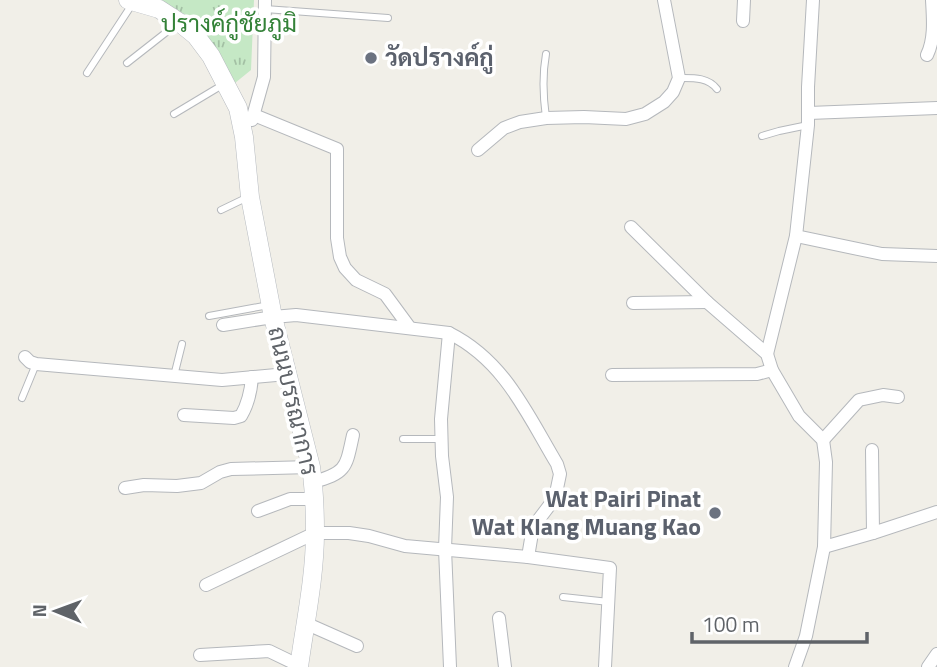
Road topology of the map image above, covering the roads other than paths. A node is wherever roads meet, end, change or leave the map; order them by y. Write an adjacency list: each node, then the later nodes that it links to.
1 (664, 0): 14 (street)
2 (744, 0): 9 (street)
3 (813, 0): 21 (street)
4 (932, 0): 11 (street)
5 (131, 1): 8 (street, ถนนบรรณาการ); 13 (lane)
6 (265, 4): 7 (lane); 19 (street)
7 (388, 18)
8 (179, 22): 12 (lane); 15 (street, ถนนบรรณาการ)
9 (743, 22)
10 (545, 54): 20 (lane)
11 (927, 55)
12 (127, 63)
13 (87, 73)
14 (679, 78): 16 (lane); 20 (street)
15 (226, 83): 18 (lane); 23 (street, ถนนบรรณาการ)
16 (717, 89)
17 (937, 108): 21 (street)
18 (174, 114)
19 (254, 115): 23 (street); 35 (street)
20 (546, 118): 24 (street)
21 (809, 119): 22 (lane); 28 (street)
22 (762, 136)
23 (244, 137): 25 (street, ถนนบรรณาการ)
24 (478, 150)
25 (250, 197): 26 (lane); 32 (street, ถนนบรรณาการ)
26 (222, 211)
27 (631, 227): 30 (street)
28 (796, 236): 29 (street); 38 (street)
29 (937, 256)
30 (707, 302): 31 (street); 38 (street)
31 (633, 303)
32 (272, 311): 33 (lane); 34 (street); 35 (street); 41 (street, ถนนบรรณาการ)
33 (209, 316)
34 (223, 325)
35 (410, 328): 36 (street)
36 (449, 333): 50 (street); 61 (street)
37 (182, 344): 42 (lane)
38 (767, 354): 40 (street)
39 (31, 361): 42 (street); 46 (lane)
40 (772, 370): 43 (street); 51 (street)
41 (287, 374): 44 (street); 53 (street, ถนนบรรณาการ)
42 (174, 376): 44 (street)
43 (612, 376)
44 (252, 377): 47 (street)
45 (898, 397): 51 (street)
46 (22, 398)
47 (184, 415)
48 (353, 435): 53 (street)
49 (403, 439): 50 (lane)
50 (442, 439): 60 (street)
51 (823, 440): 59 (street)
52 (872, 450): 58 (street)
53 (313, 482): 54 (street); 55 (street); 57 (street, ถนนบรรณาการ)
54 (125, 488)
55 (258, 511)
56 (937, 512): 58 (street)
57 (316, 533): 60 (street); 62 (street); 66 (street, ถนนบรรณาการ)
58 (873, 533): 59 (street)
59 (824, 547): 74 (street)
60 (445, 549): 61 (street); 71 (street)
61 (528, 557): 64 (street)
62 (206, 584)
63 (563, 597): 64 (lane)
64 (609, 602): 73 (street)
65 (499, 618): 72 (street)
66 (305, 623): 67 (street); 70 (street, ถนนบรรณาการ)
67 (357, 646)
68 (937, 654): 75 (street)
69 (200, 655): 70 (street)
70 (300, 666)
71 (450, 667)
72 (505, 667)
73 (605, 667)
74 (795, 667)
75 (929, 667)

